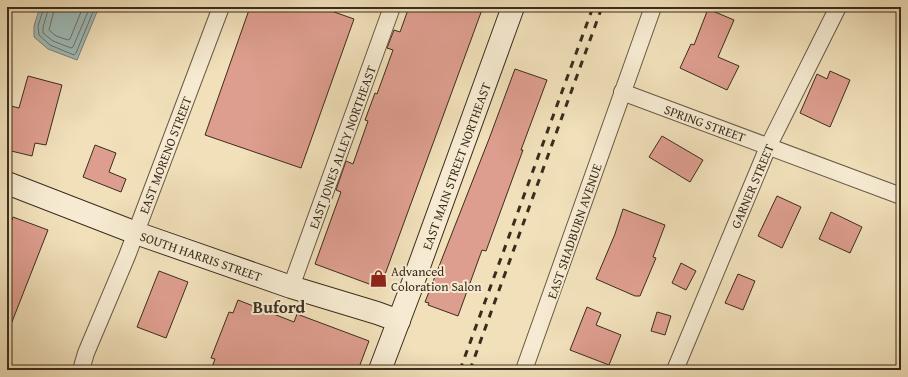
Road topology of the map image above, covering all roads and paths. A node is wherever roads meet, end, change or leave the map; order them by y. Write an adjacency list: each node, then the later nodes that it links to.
1 (221, 7): 10 (street, EAST MORENO STREET)
2 (392, 7): 11 (street, EAST JONES ALLEY NORTHEAST)
3 (513, 7): 12 (street, EAST MAIN STREET NORTHEAST)
4 (653, 7): 6 (street, EAST SHADBURN AVENUE)
5 (838, 7): 7 (street, GARNER STREET)
6 (622, 92): 7 (street, SPRING STREET); 15 (street, EAST SHADBURN AVENUE)
7 (768, 147): 9 (street, SPRING STREET); 16 (street, GARNER STREET)
8 (7, 182): 10 (street, SOUTH HARRIS STREET)
9 (901, 196)
10 (136, 233): 11 (street, SOUTH HARRIS STREET); 13 (street, EAST MORENO STREET)
11 (291, 287): 12 (street, SOUTH HARRIS STREET)
12 (399, 321): 14 (street, EAST MAIN STREET NORTHEAST)
13 (81, 370)
14 (380, 370)
15 (524, 370)
16 (676, 370)

